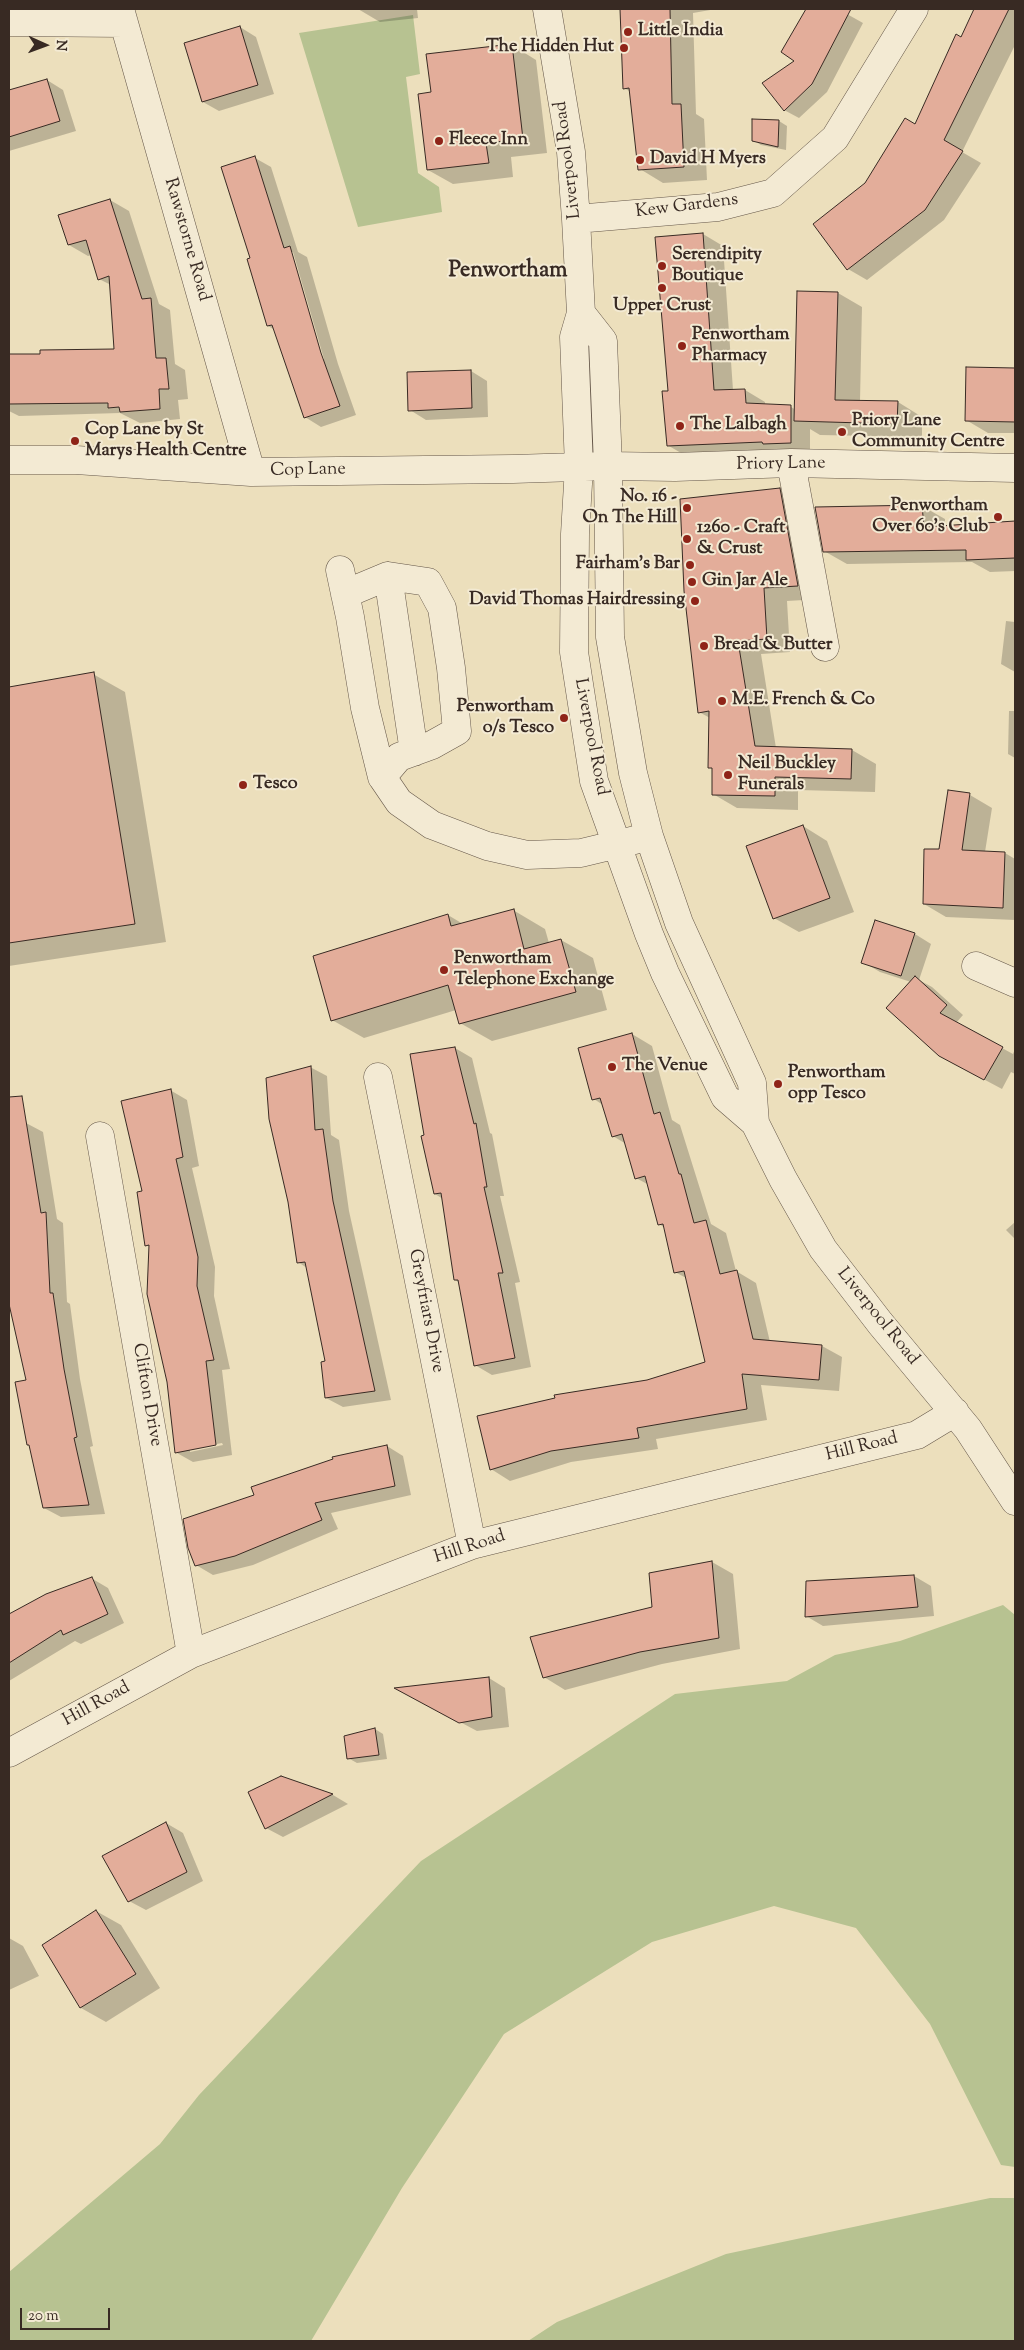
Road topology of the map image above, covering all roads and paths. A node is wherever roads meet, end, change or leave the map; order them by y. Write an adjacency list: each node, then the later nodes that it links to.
1 (547, 9): 5 (street, Liverpool Road)
2 (914, 9): 5 (street, Kew Gardens)
3 (122, 16): 4 (street); 12 (street, Rawstorne Road)
4 (9, 22)
5 (576, 219): 6 (street, Liverpool Road)
6 (581, 313): 9 (street, Liverpool Road); 10 (street, Liverpool Road)
7 (9, 460): 12 (street, Cop Lane)
8 (791, 463): 9 (street, Priory Lane); 11 (street, Priory Lane); 14 (street)
9 (608, 466): 10 (street, Cop Lane); 17 (street, Liverpool Road)
10 (579, 467): 12 (street, Cop Lane); 18 (street, Liverpool Road)
11 (1015, 468)
12 (251, 472)
13 (388, 576): 15 (street); 15 (street); 16 (street)
14 (825, 647)
15 (414, 752): 16 (street)
16 (382, 777): 18 (street)
17 (649, 836): 18 (street); 22 (street, Liverpool Road)
18 (617, 845): 22 (street, Liverpool Road)
19 (976, 966): 20 (street)
20 (1015, 984)
21 (378, 1077): 26 (street, Greyfriars Drive)
22 (755, 1123): 24 (street, Liverpool Road)
23 (100, 1136): 27 (street, Clifton Drive)
24 (955, 1412): 25 (street, Liverpool Road); 26 (street, Hill Road)
25 (1015, 1501)
26 (472, 1545): 27 (street, Hill Road)
27 (191, 1654): 28 (street, Hill Road)
28 (9, 1753)

